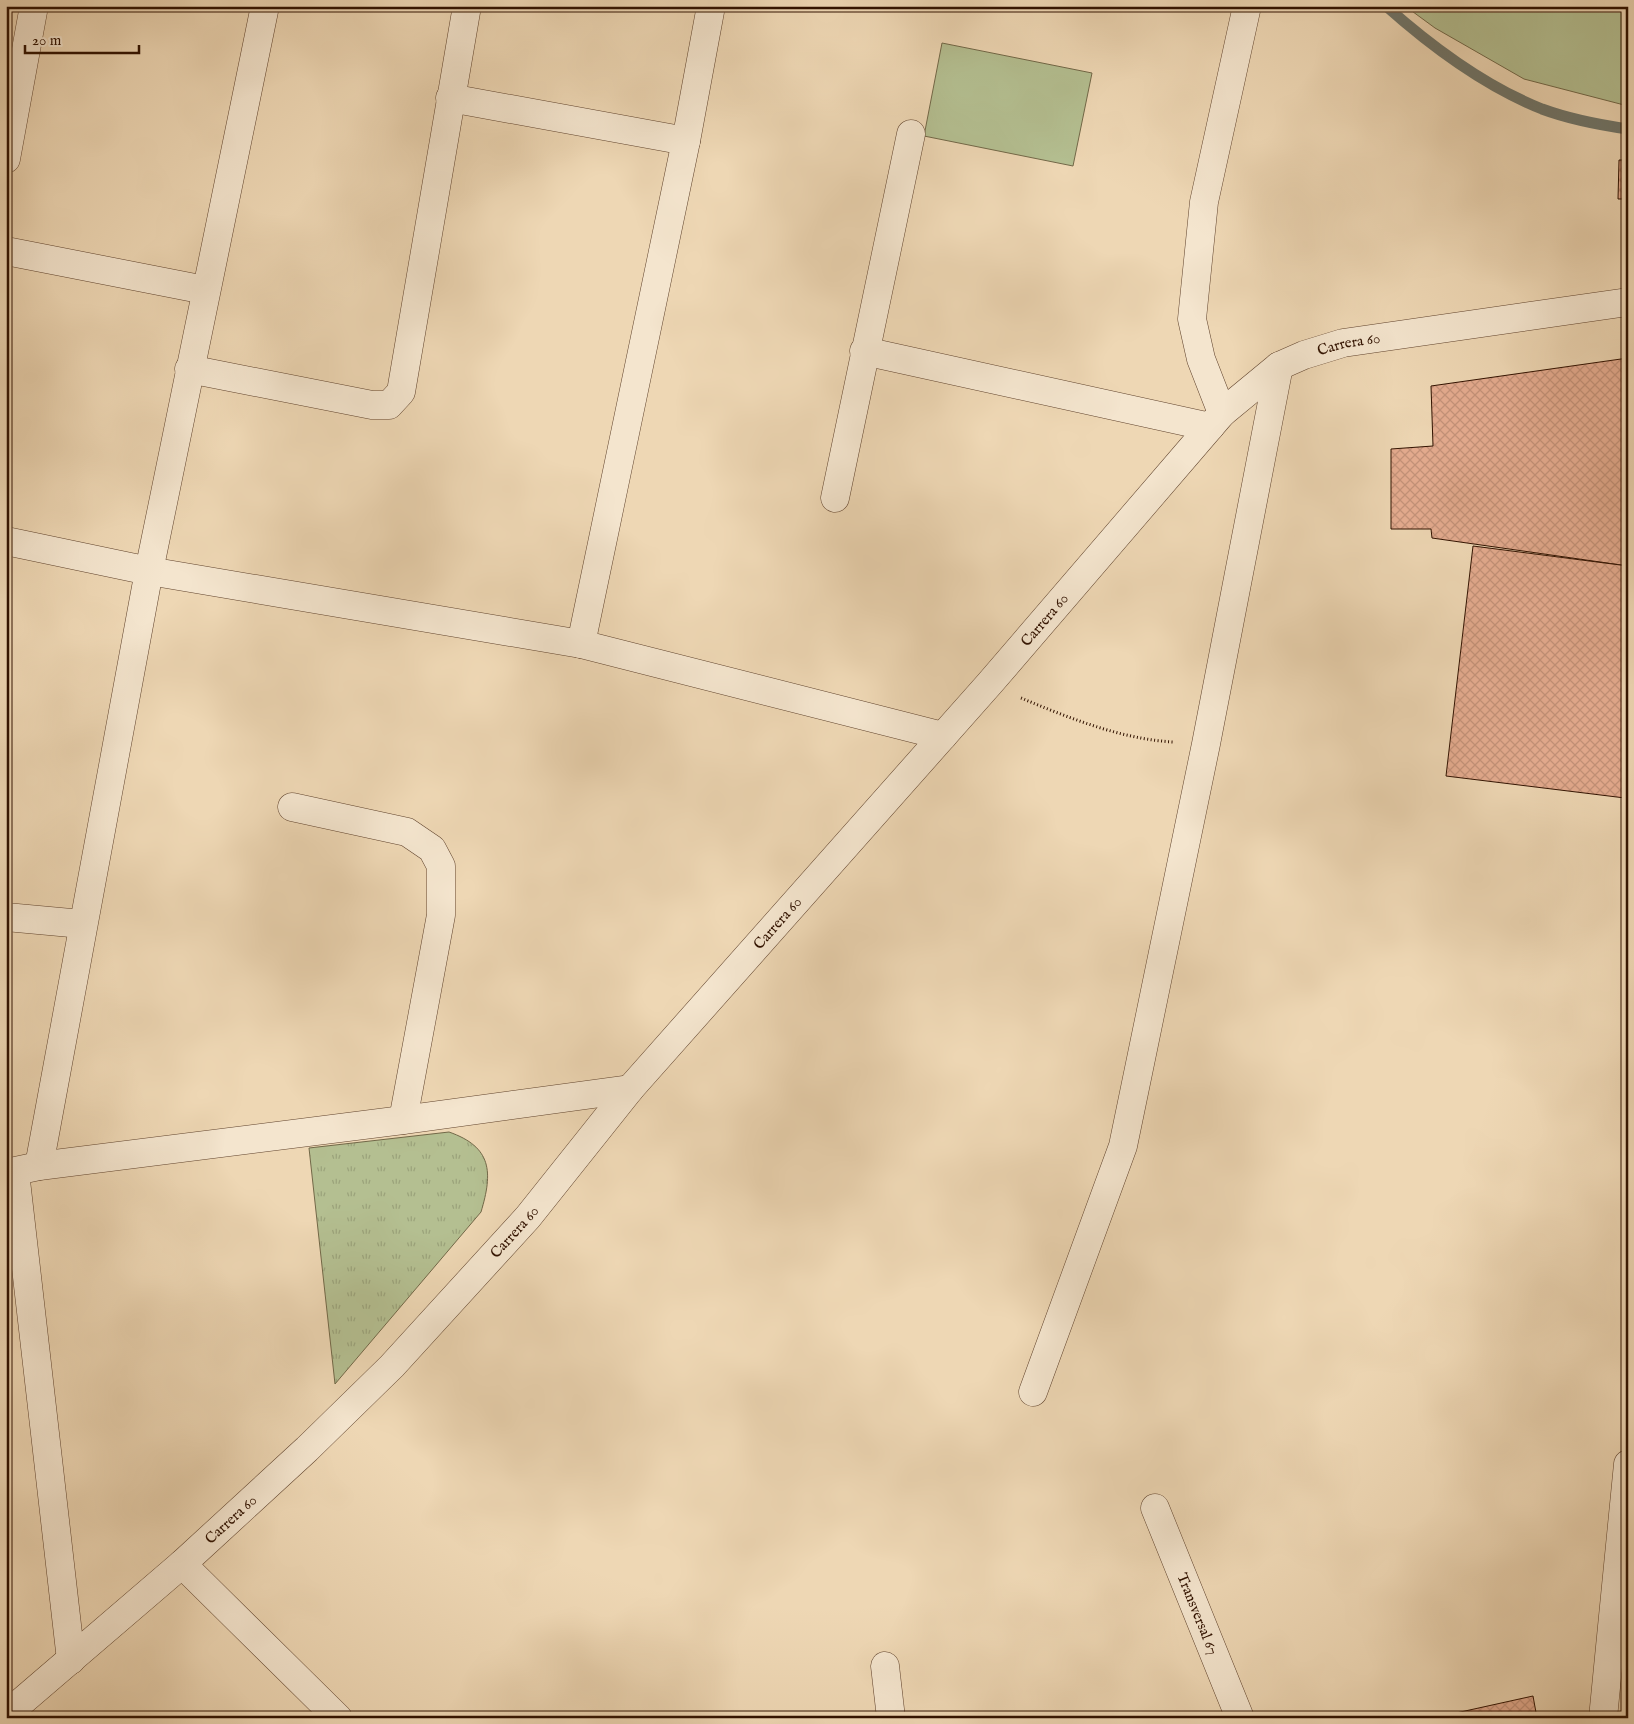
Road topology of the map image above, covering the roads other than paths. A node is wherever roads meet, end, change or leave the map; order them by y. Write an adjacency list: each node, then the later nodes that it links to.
1 (34, 6): 9 (street)
2 (265, 6): 11 (street)
3 (467, 6): 6 (street)
4 (711, 6): 8 (street)
5 (1247, 6): 16 (street)
6 (450, 98): 8 (street); 15 (street)
7 (910, 134): 13 (street)
8 (686, 141): 20 (street)
9 (6, 159)
10 (6, 251): 11 (street)
11 (205, 290): 15 (street)
12 (1628, 302): 14 (street, Carrera 60)
13 (864, 351): 16 (street); 17 (street)
14 (1279, 366): 16 (street, Carrera 60); 28 (street)
15 (189, 369): 19 (street)
16 (1216, 420): 21 (street, Carrera 60)
17 (835, 498)
18 (6, 541): 19 (street)
19 (149, 571): 20 (street); 24 (street)
20 (581, 644): 21 (street)
21 (944, 736): 25 (street, Carrera 60)
22 (292, 807): 26 (street)
23 (6, 917): 24 (street)
24 (82, 924): 27 (street)
25 (630, 1089): 26 (street); 31 (street, Carrera 60)
26 (403, 1120): 27 (street)
27 (20, 1170): 32 (street)
28 (1033, 1392)
29 (1628, 1464): 38 (street)
30 (1155, 1508): 37 (street, Transversal 67)
31 (182, 1564): 32 (street, Carrera 60); 35 (street)
32 (71, 1660): 34 (street, Carrera 60)
33 (885, 1666): 36 (street)
34 (6, 1715)
35 (338, 1718)
36 (891, 1718)
37 (1240, 1718)
38 (1603, 1718)

